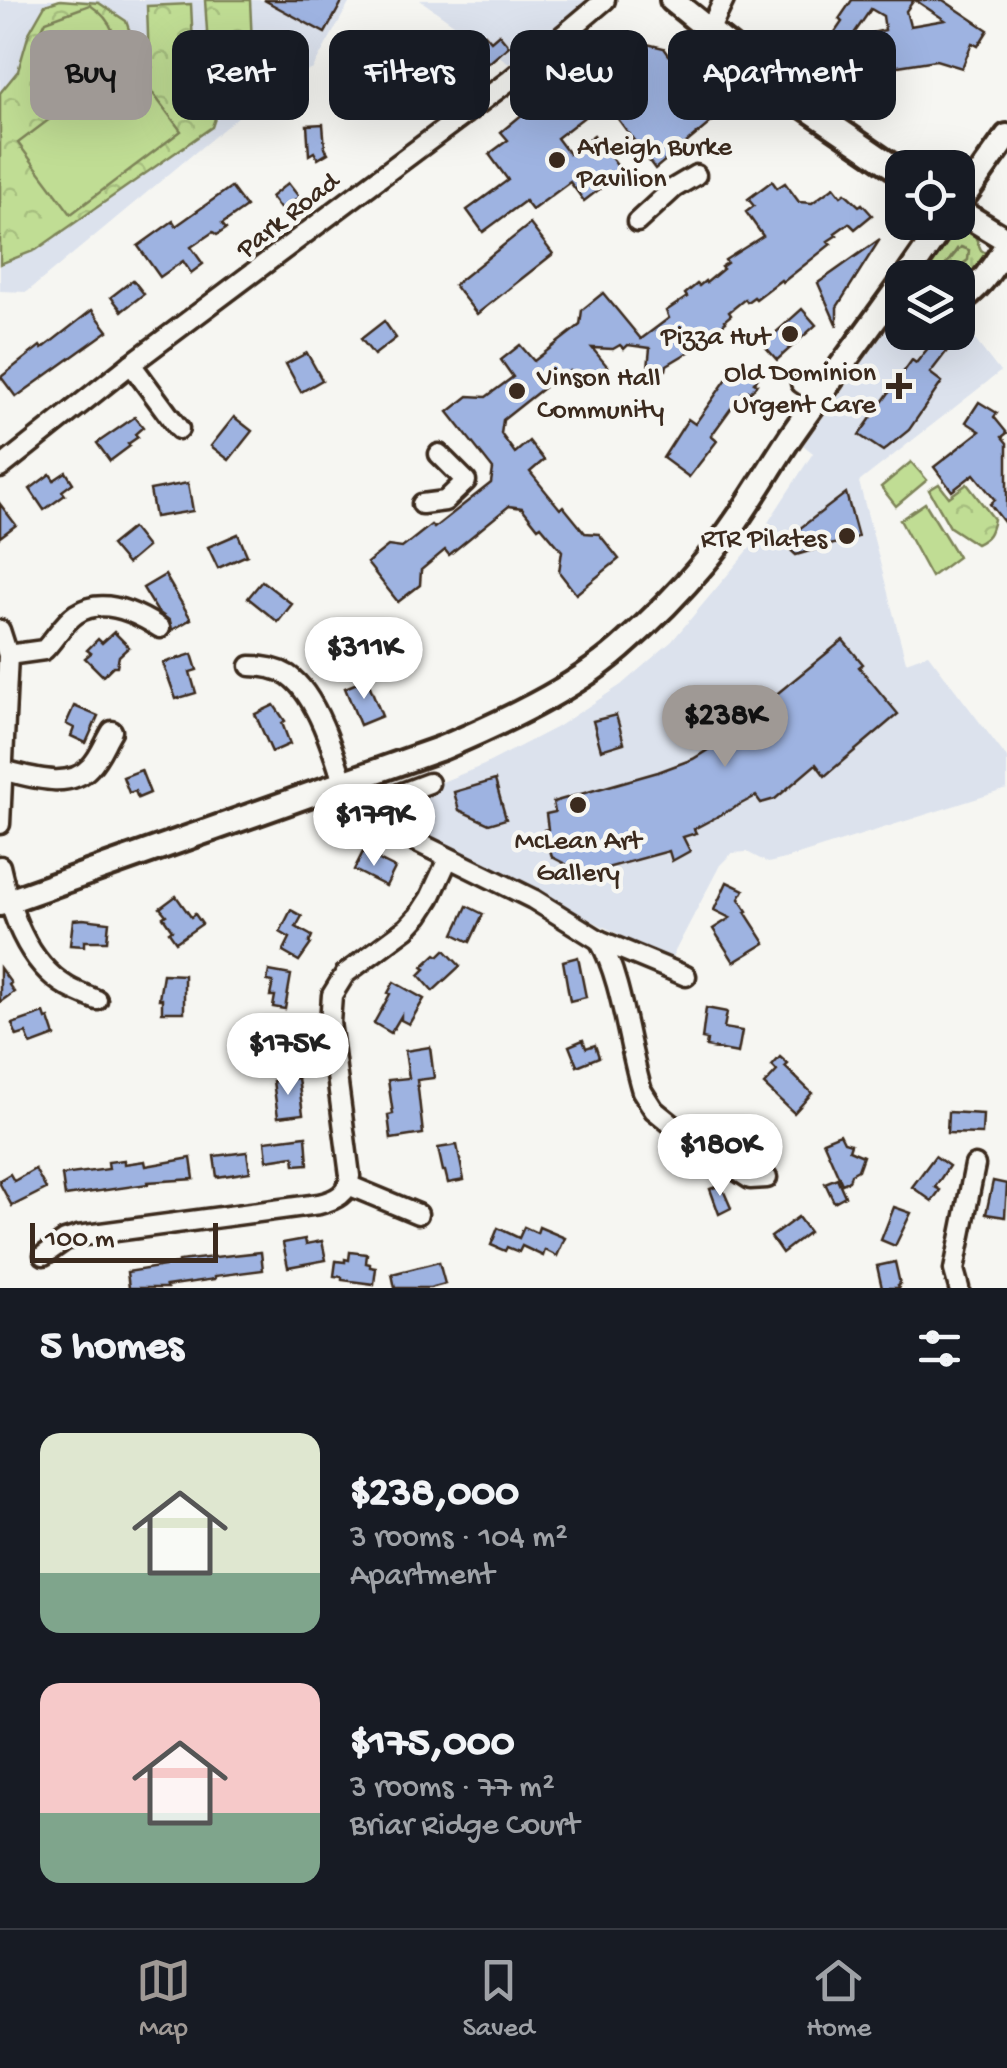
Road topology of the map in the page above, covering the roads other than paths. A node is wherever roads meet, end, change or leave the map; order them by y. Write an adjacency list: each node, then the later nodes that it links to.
1 (605, 0): 16 (street, Park Road)
2 (672, 0): 4 (main road)
3 (724, 0): 5 (street)
4 (707, 30)
5 (710, 30)
6 (824, 120): 8 (main road)
7 (1007, 136): 10 (main road)
8 (885, 161)
9 (696, 175): 12 (street)
10 (975, 193)
11 (975, 220): 13 (main road)
12 (638, 222)
13 (1007, 242): 14 (main road)
14 (975, 286)
15 (885, 304): 27 (main road)
16 (131, 364): 17 (street); 19 (street, Park Road)
17 (179, 429)
18 (439, 454): 20 (street)
19 (0, 468)
20 (422, 504)
21 (160, 628): 23 (street)
22 (0, 630): 23 (street)
23 (8, 655): 26 (street)
24 (250, 666): 27 (street)
25 (112, 730): 26 (street)
26 (2, 770): 30 (street)
27 (343, 782): 29 (street); 33 (main road)
28 (428, 783): 29 (street)
29 (354, 811): 31 (street)
30 (0, 824)
31 (448, 859): 34 (street); 39 (street)
32 (0, 866): 33 (street)
33 (4, 902): 36 (street)
34 (598, 940): 35 (street); 38 (street)
35 (686, 976)
36 (97, 1000)
37 (975, 1165): 42 (street)
38 (767, 1178)
39 (348, 1186): 40 (street); 41 (street)
40 (418, 1214)
41 (44, 1255)
42 (956, 1279)

